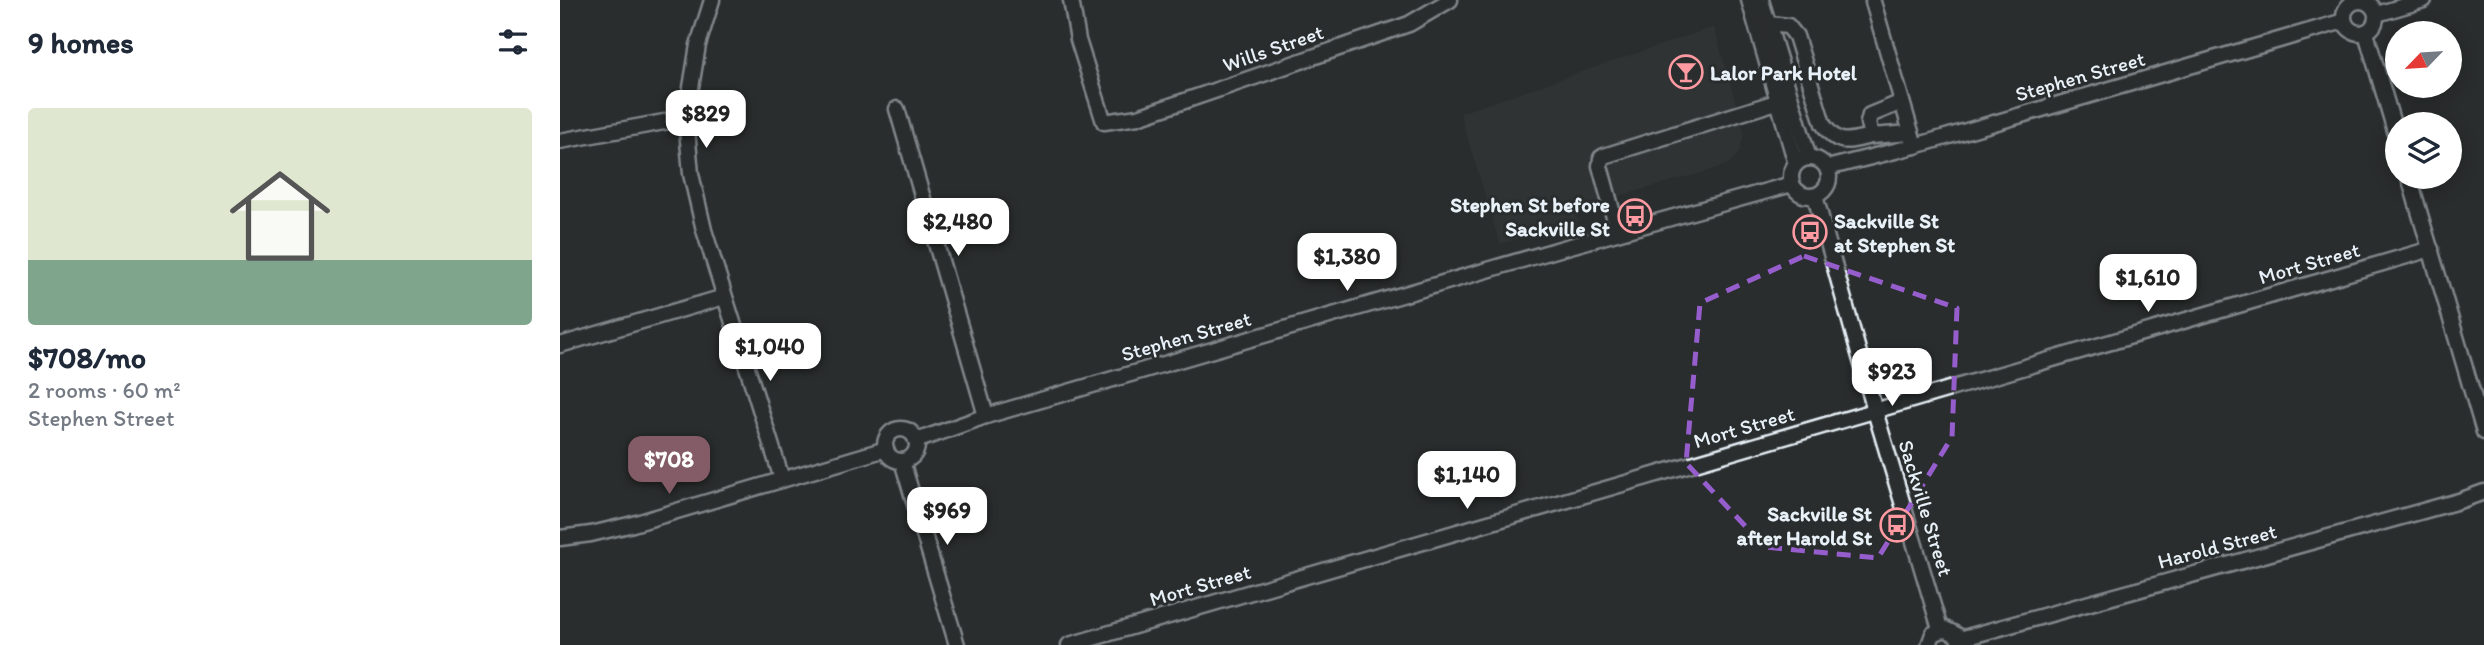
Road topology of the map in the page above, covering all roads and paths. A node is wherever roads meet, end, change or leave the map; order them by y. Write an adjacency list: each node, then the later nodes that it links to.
1 (712, 0): 17 (street)
2 (1071, 0): 3 (street, Wills Street)
3 (1450, 0)
4 (1749, 0): 13 (street)
5 (1761, 0): 11 (street)
6 (2424, 0): 9 (street)
7 (2356, 1): 9 (street); 10 (street)
8 (1873, 2): 14 (street)
9 (2377, 15): 12 (street)
10 (2344, 21): 12 (street); 19 (street, Stephen Street)
11 (1769, 24): 13 (street); 18 (street)
12 (2366, 33): 16 (street)
13 (1783, 100): 21 (street); 26 (street)
14 (1902, 102): 18 (street); 19 (street)
15 (897, 109): 31 (street)
16 (2389, 112)
17 (686, 118): 20 (street); 28 (street)
18 (1871, 136): 19 (street)
19 (1913, 139): 22 (street, Stephen Street)
20 (560, 141)
21 (1802, 161): 22 (street); 23 (street)
22 (1828, 169): 25 (street)
23 (1792, 184): 25 (street); 26 (street, Stephen Street)
24 (2413, 189): 27 (street)
25 (1815, 196): 30 (street, Sackville Street)
26 (1618, 232): 31 (street, Stephen Street)
27 (2431, 249): 30 (street, Mort Street); 32 (street)
28 (724, 298): 29 (street); 36 (street)
29 (560, 345)
30 (1875, 411): 39 (street, Sackville Street); 42 (street, Mort Street)
31 (986, 416): 33 (street, Stephen Street)
32 (2484, 432)
33 (916, 441): 34 (street); 35 (street)
34 (886, 449): 35 (street); 36 (street)
35 (902, 461): 41 (street)
36 (782, 479): 38 (street)
37 (2484, 492): 40 (street, Harold Street)
38 (560, 538)
39 (1940, 629): 40 (street); 43 (street)
40 (1960, 642)
41 (957, 645)
42 (1069, 645)
43 (1929, 645)

